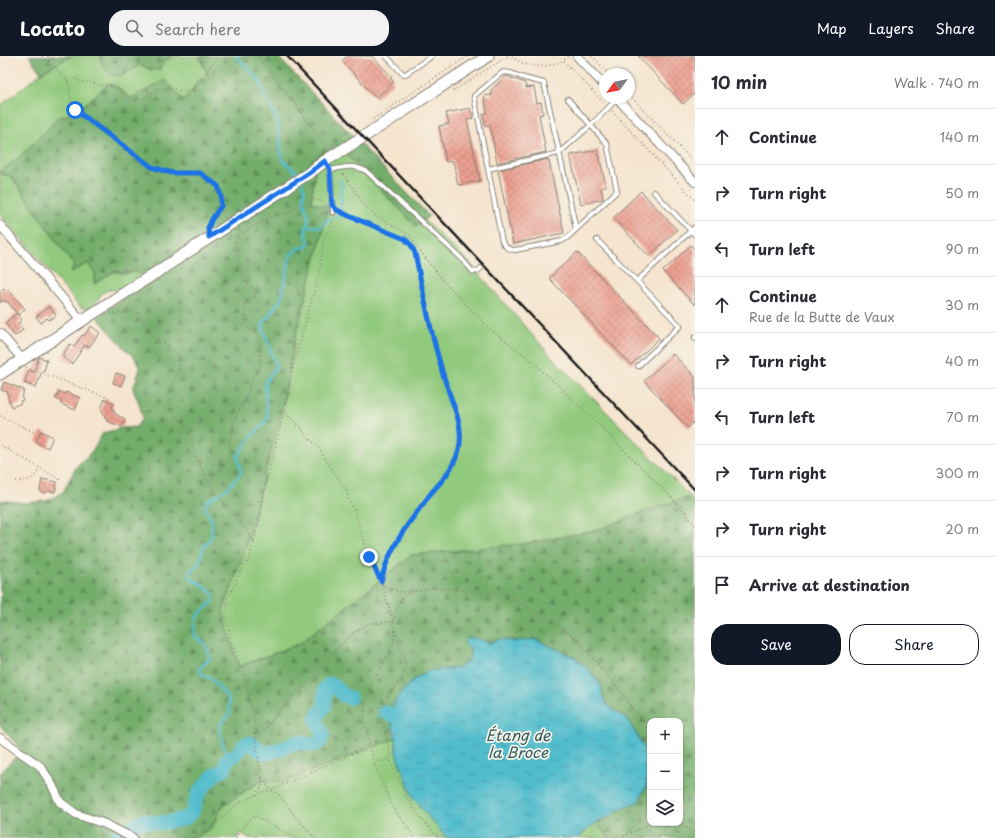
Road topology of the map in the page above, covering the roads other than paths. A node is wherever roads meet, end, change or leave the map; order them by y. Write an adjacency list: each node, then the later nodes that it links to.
1 (386, 56): 2 (lane)
2 (432, 56)
3 (488, 56): 11 (street)
4 (577, 56): 5 (street)
5 (599, 80)
6 (568, 99): 9 (lane)
7 (612, 104): 9 (lane)
8 (623, 104): 13 (street)
9 (591, 126): 10 (lane); 18 (lane)
10 (559, 153): 12 (lane); 12 (lane); 18 (lane)
11 (329, 163): 15 (lane); 22 (lane); 24 (street)
12 (488, 169): 18 (lane)
13 (695, 182)
14 (654, 192): 19 (lane)
15 (333, 213)
16 (0, 225): 24 (street)
17 (695, 228): 19 (lane)
18 (576, 229)
19 (691, 231): 20 (lane); 23 (lane)
20 (695, 235)
21 (597, 240): 23 (lane)
22 (480, 268)
23 (637, 281): 27 (lane)
24 (82, 321): 26 (street)
25 (0, 333): 26 (street)
26 (18, 361): 28 (street)
27 (638, 366)
28 (0, 374)
29 (0, 738): 30 (street)
30 (130, 837)

